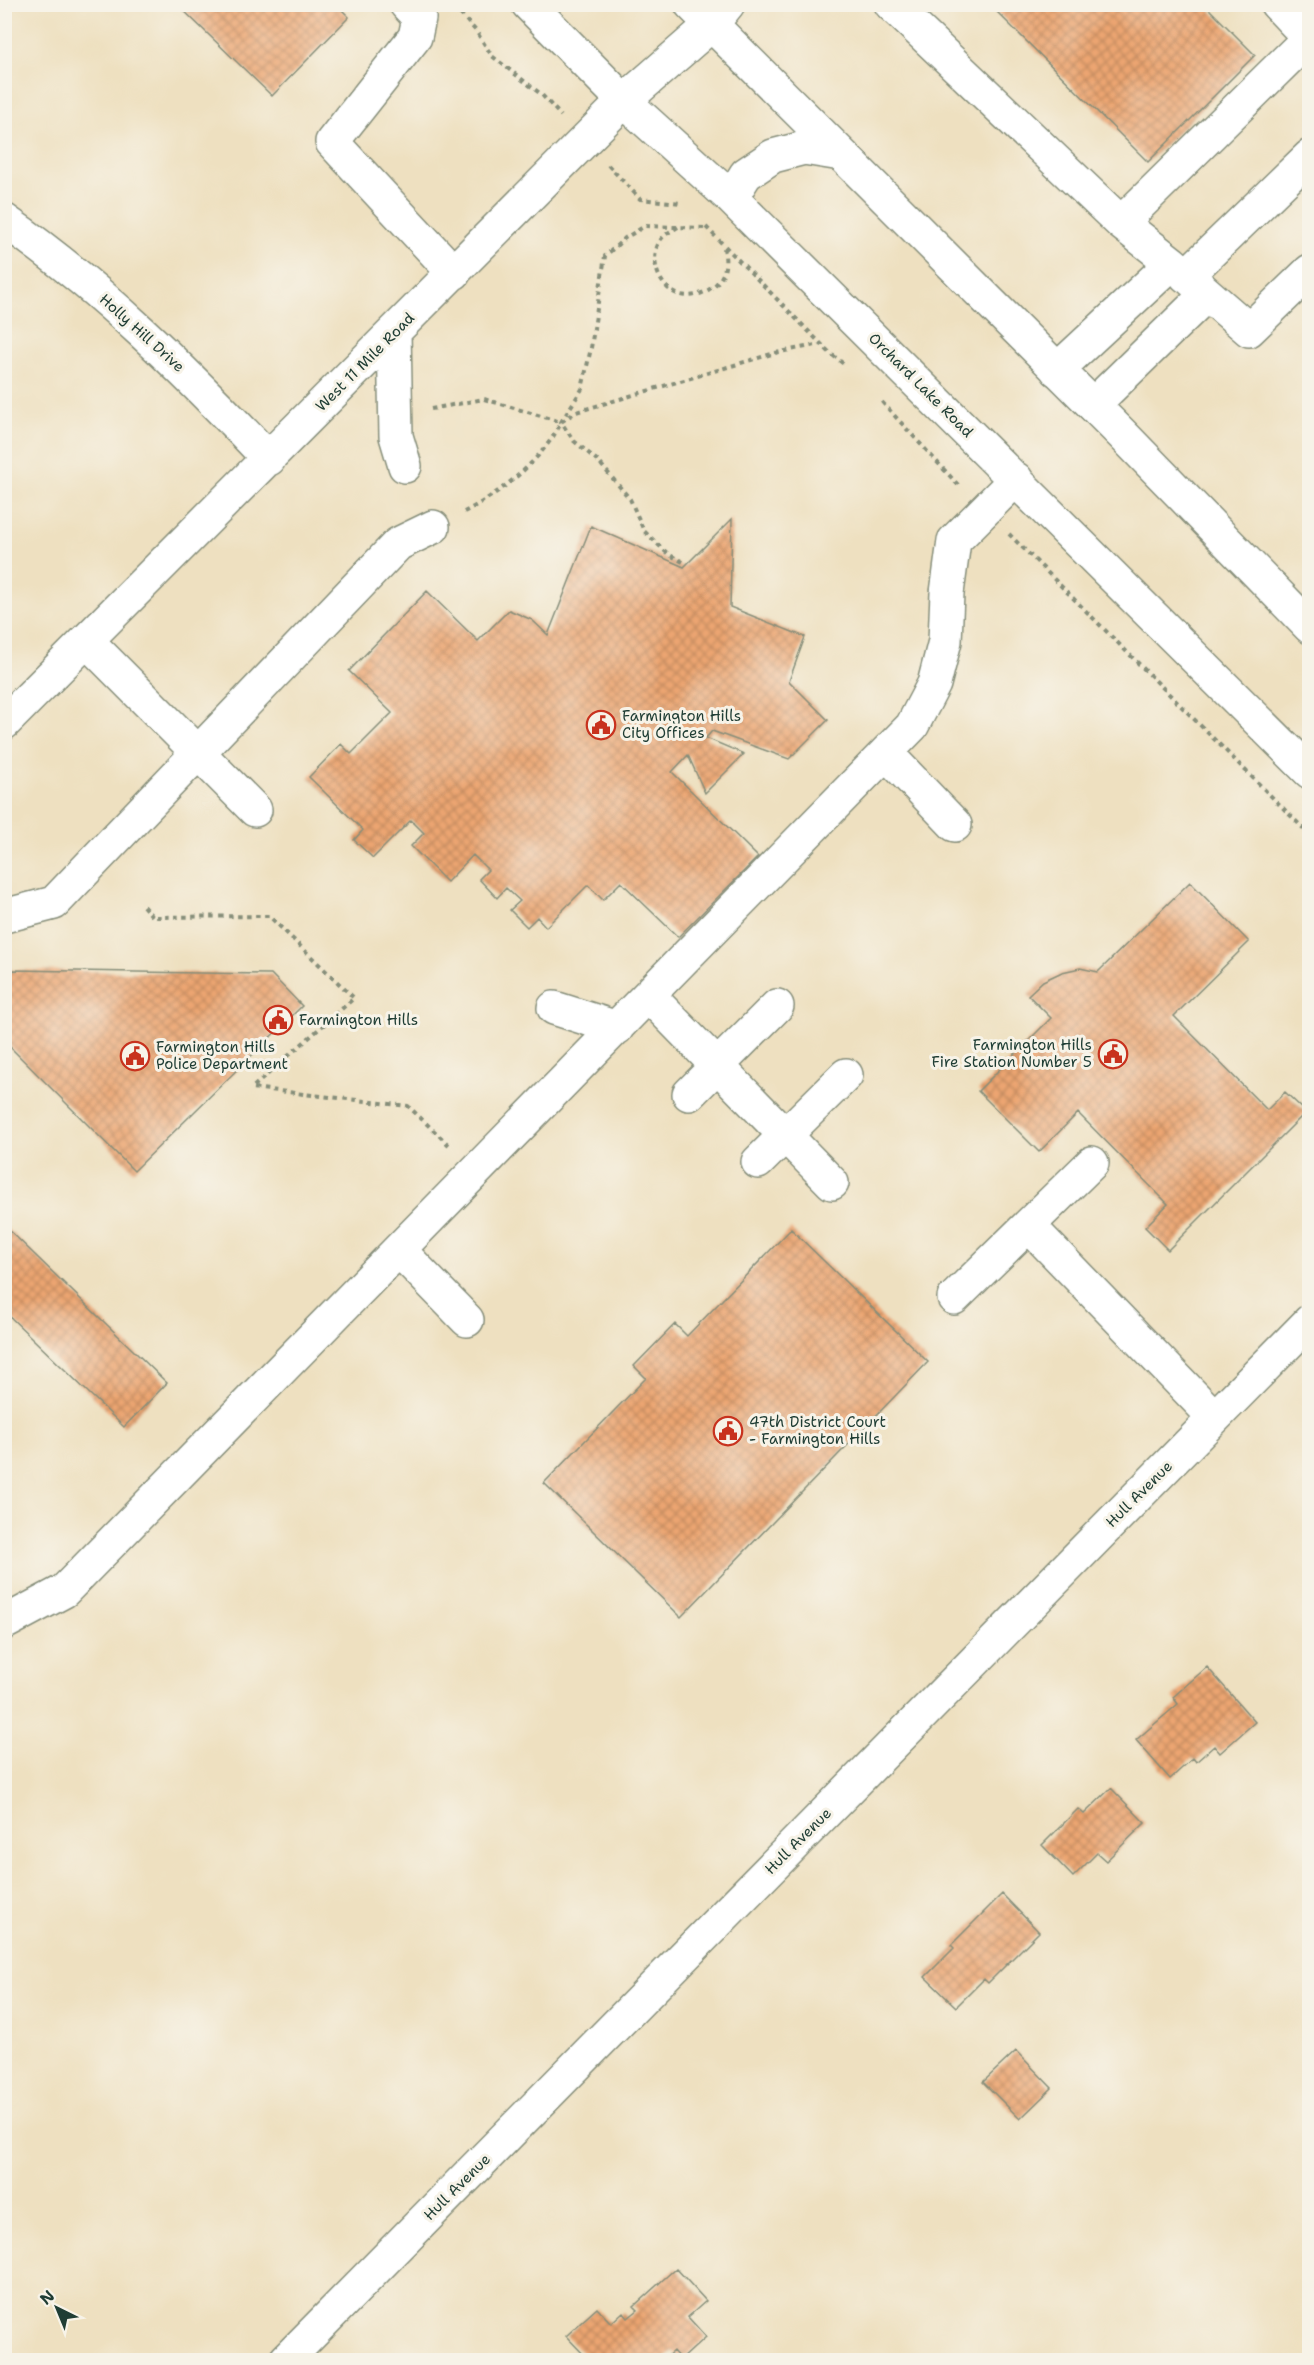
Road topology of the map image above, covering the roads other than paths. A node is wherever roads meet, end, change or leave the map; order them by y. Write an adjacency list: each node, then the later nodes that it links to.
1 (406, 4): 14 (street)
2 (528, 4): 7 (street, Orchard Lake Road)
3 (891, 4): 12 (street)
4 (1277, 4): 6 (street)
5 (710, 11): 7 (street, West 11 Mile Road); 8 (street)
6 (1309, 38): 12 (street)
7 (624, 101): 10 (street, Orchard Lake Road); 14 (street, West 11 Mile Road)
8 (841, 154): 10 (street); 17 (street)
9 (1310, 156): 15 (street)
10 (731, 198): 21 (street, Orchard Lake Road)
11 (4, 220): 20 (street, Holly Hill Drive)
12 (1121, 223): 15 (street)
13 (1310, 271): 15 (street)
14 (454, 273): 16 (street, West 11 Mile Road)
15 (1188, 278): 17 (street); 18 (street)
16 (394, 332): 19 (street); 20 (street, West 11 Mile Road)
17 (1057, 370): 18 (street)
18 (1093, 405): 23 (street)
19 (401, 451)
20 (269, 459): 24 (street, West 11 Mile Road)
21 (1016, 479): 27 (street); 28 (street, Orchard Lake Road)
22 (433, 527): 26 (street)
23 (1310, 627)
24 (87, 641): 25 (street, West 11 Mile Road); 26 (street)
25 (4, 723)
26 (198, 753): 29 (street); 31 (street)
27 (886, 753): 30 (street); 32 (street)
28 (1309, 770)
29 (255, 810)
30 (955, 825)
31 (4, 916)
32 (649, 996): 35 (street); 36 (street)
33 (777, 1006): 36 (street)
34 (554, 1008): 35 (street)
35 (617, 1028): 44 (street)
36 (717, 1065): 38 (street); 39 (street)
37 (846, 1075): 39 (street)
38 (689, 1094)
39 (785, 1135): 40 (street); 42 (street)
40 (758, 1162)
41 (1092, 1163): 43 (street)
42 (832, 1183)
43 (1029, 1226): 45 (street); 48 (street)
44 (399, 1250): 46 (street); 49 (street)
45 (954, 1298)
46 (467, 1320)
47 (1310, 1321): 48 (street, Hull Avenue)
48 (1214, 1417): 50 (street, Hull Avenue)
49 (4, 1623)
50 (286, 2361)

